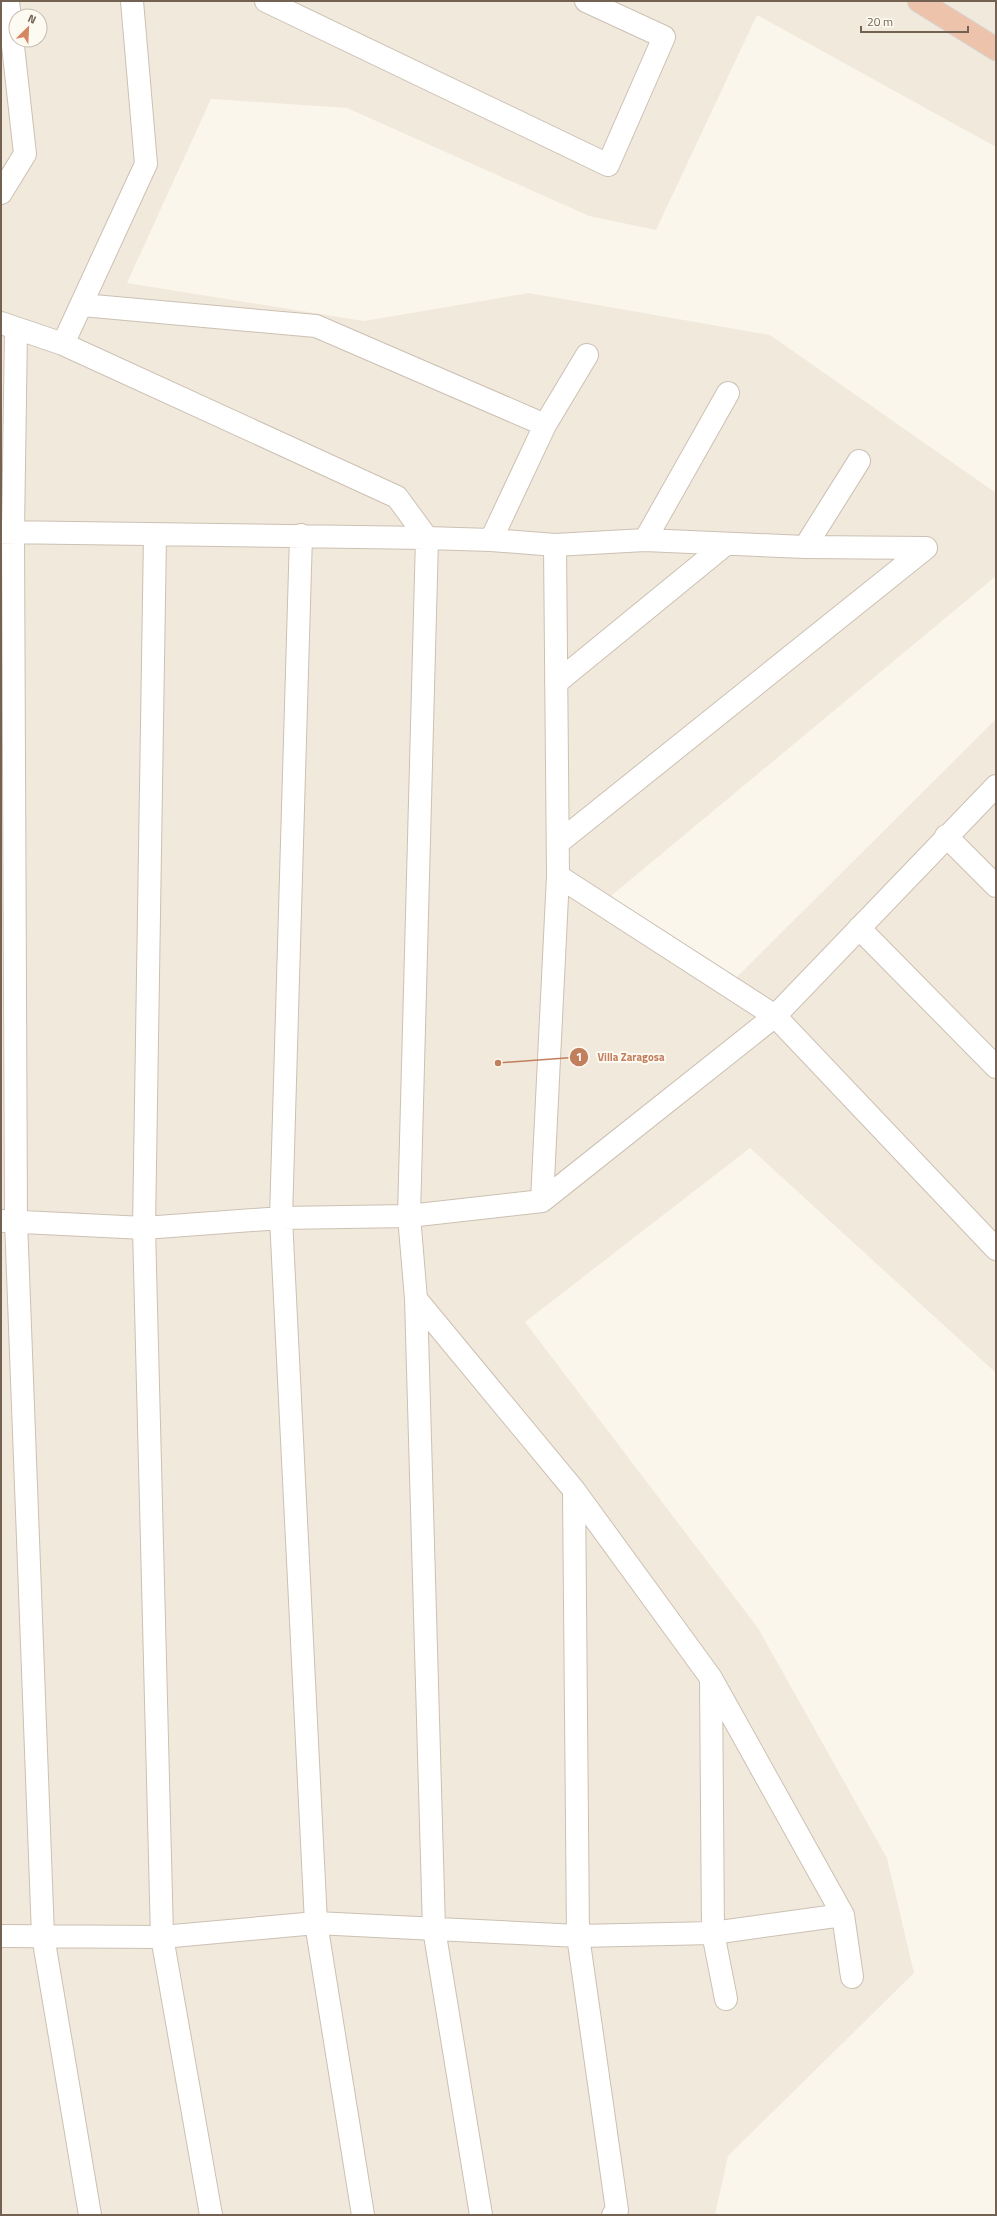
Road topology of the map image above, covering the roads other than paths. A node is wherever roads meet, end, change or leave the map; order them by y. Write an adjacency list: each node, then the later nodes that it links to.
1 (8, 1): 7 (street)
2 (132, 1): 8 (street)
3 (266, 1): 4 (street)
4 (586, 1)
5 (919, 1): 6 (highway)
6 (996, 49)
7 (1, 193)
8 (82, 304): 10 (street); 13 (street)
9 (8, 327): 10 (street); 15 (street)
10 (63, 344): 18 (street)
11 (587, 355): 13 (street)
12 (728, 393): 20 (street)
13 (545, 425): 19 (street)
14 (859, 461): 23 (street)
15 (7, 532): 16 (street); 36 (street)
16 (156, 535): 17 (street); 37 (street)
17 (301, 535): 18 (street); 35 (street)
18 (427, 538): 19 (street); 34 (street)
19 (491, 540): 22 (street)
20 (645, 540): 21 (street); 22 (street)
21 (726, 544): 23 (street); 24 (street)
22 (555, 545): 24 (street)
23 (805, 547): 27 (street)
24 (556, 684): 27 (street)
25 (996, 786): 26 (street)
26 (946, 836): 29 (street); 30 (street)
27 (558, 843): 28 (street)
28 (558, 876): 31 (street); 33 (street)
29 (996, 886)
30 (859, 928): 31 (street); 32 (street)
31 (775, 1016): 33 (street); 38 (street)
32 (996, 1068)
33 (542, 1201): 34 (street)
34 (409, 1216): 35 (street); 39 (street)
35 (281, 1218): 37 (street); 43 (street)
36 (9, 1221): 37 (street); 47 (street)
37 (144, 1228): 49 (street)
38 (996, 1249)
39 (416, 1299): 40 (street); 44 (street)
40 (574, 1490): 41 (street); 48 (street)
41 (711, 1678): 42 (street); 45 (street)
42 (843, 1915): 45 (street); 50 (street)
43 (316, 1923): 44 (street); 49 (street); 54 (street)
44 (434, 1929): 48 (street); 55 (street)
45 (713, 1933): 48 (street); 51 (street)
46 (1, 1936): 47 (street)
47 (43, 1936): 49 (street); 52 (street)
48 (578, 1936): 56 (street)
49 (162, 1937): 53 (street)
50 (852, 1977)
51 (726, 1999)
52 (90, 2215)
53 (211, 2215)
54 (363, 2215)
55 (480, 2215)
56 (612, 2215)

